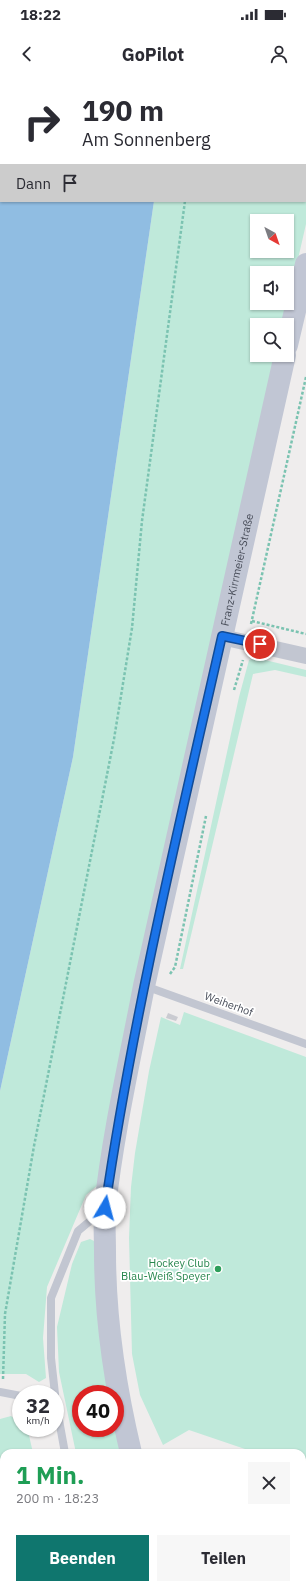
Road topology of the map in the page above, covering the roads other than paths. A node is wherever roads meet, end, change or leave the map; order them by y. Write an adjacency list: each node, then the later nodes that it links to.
1 (306, 264): 2 (street)
2 (293, 318)
3 (283, 362): 4 (street, Franz-Kirrmeier-Straße)
4 (222, 636): 5 (street); 6 (street, Franz-Kirrmeier-Straße)
5 (306, 656)
6 (152, 988): 7 (lane, Weiherhof); 8 (street, Franz-Kirrmeier-Straße)
7 (306, 1044)
8 (105, 1208): 9 (lane); 14 (street, Franz-Kirrmeier-Straße)
9 (53, 1385)
10 (2, 1392): 11 (lane)
11 (12, 1394)
12 (62, 1437): 13 (lane)
13 (64, 1449)
14 (129, 1449)

